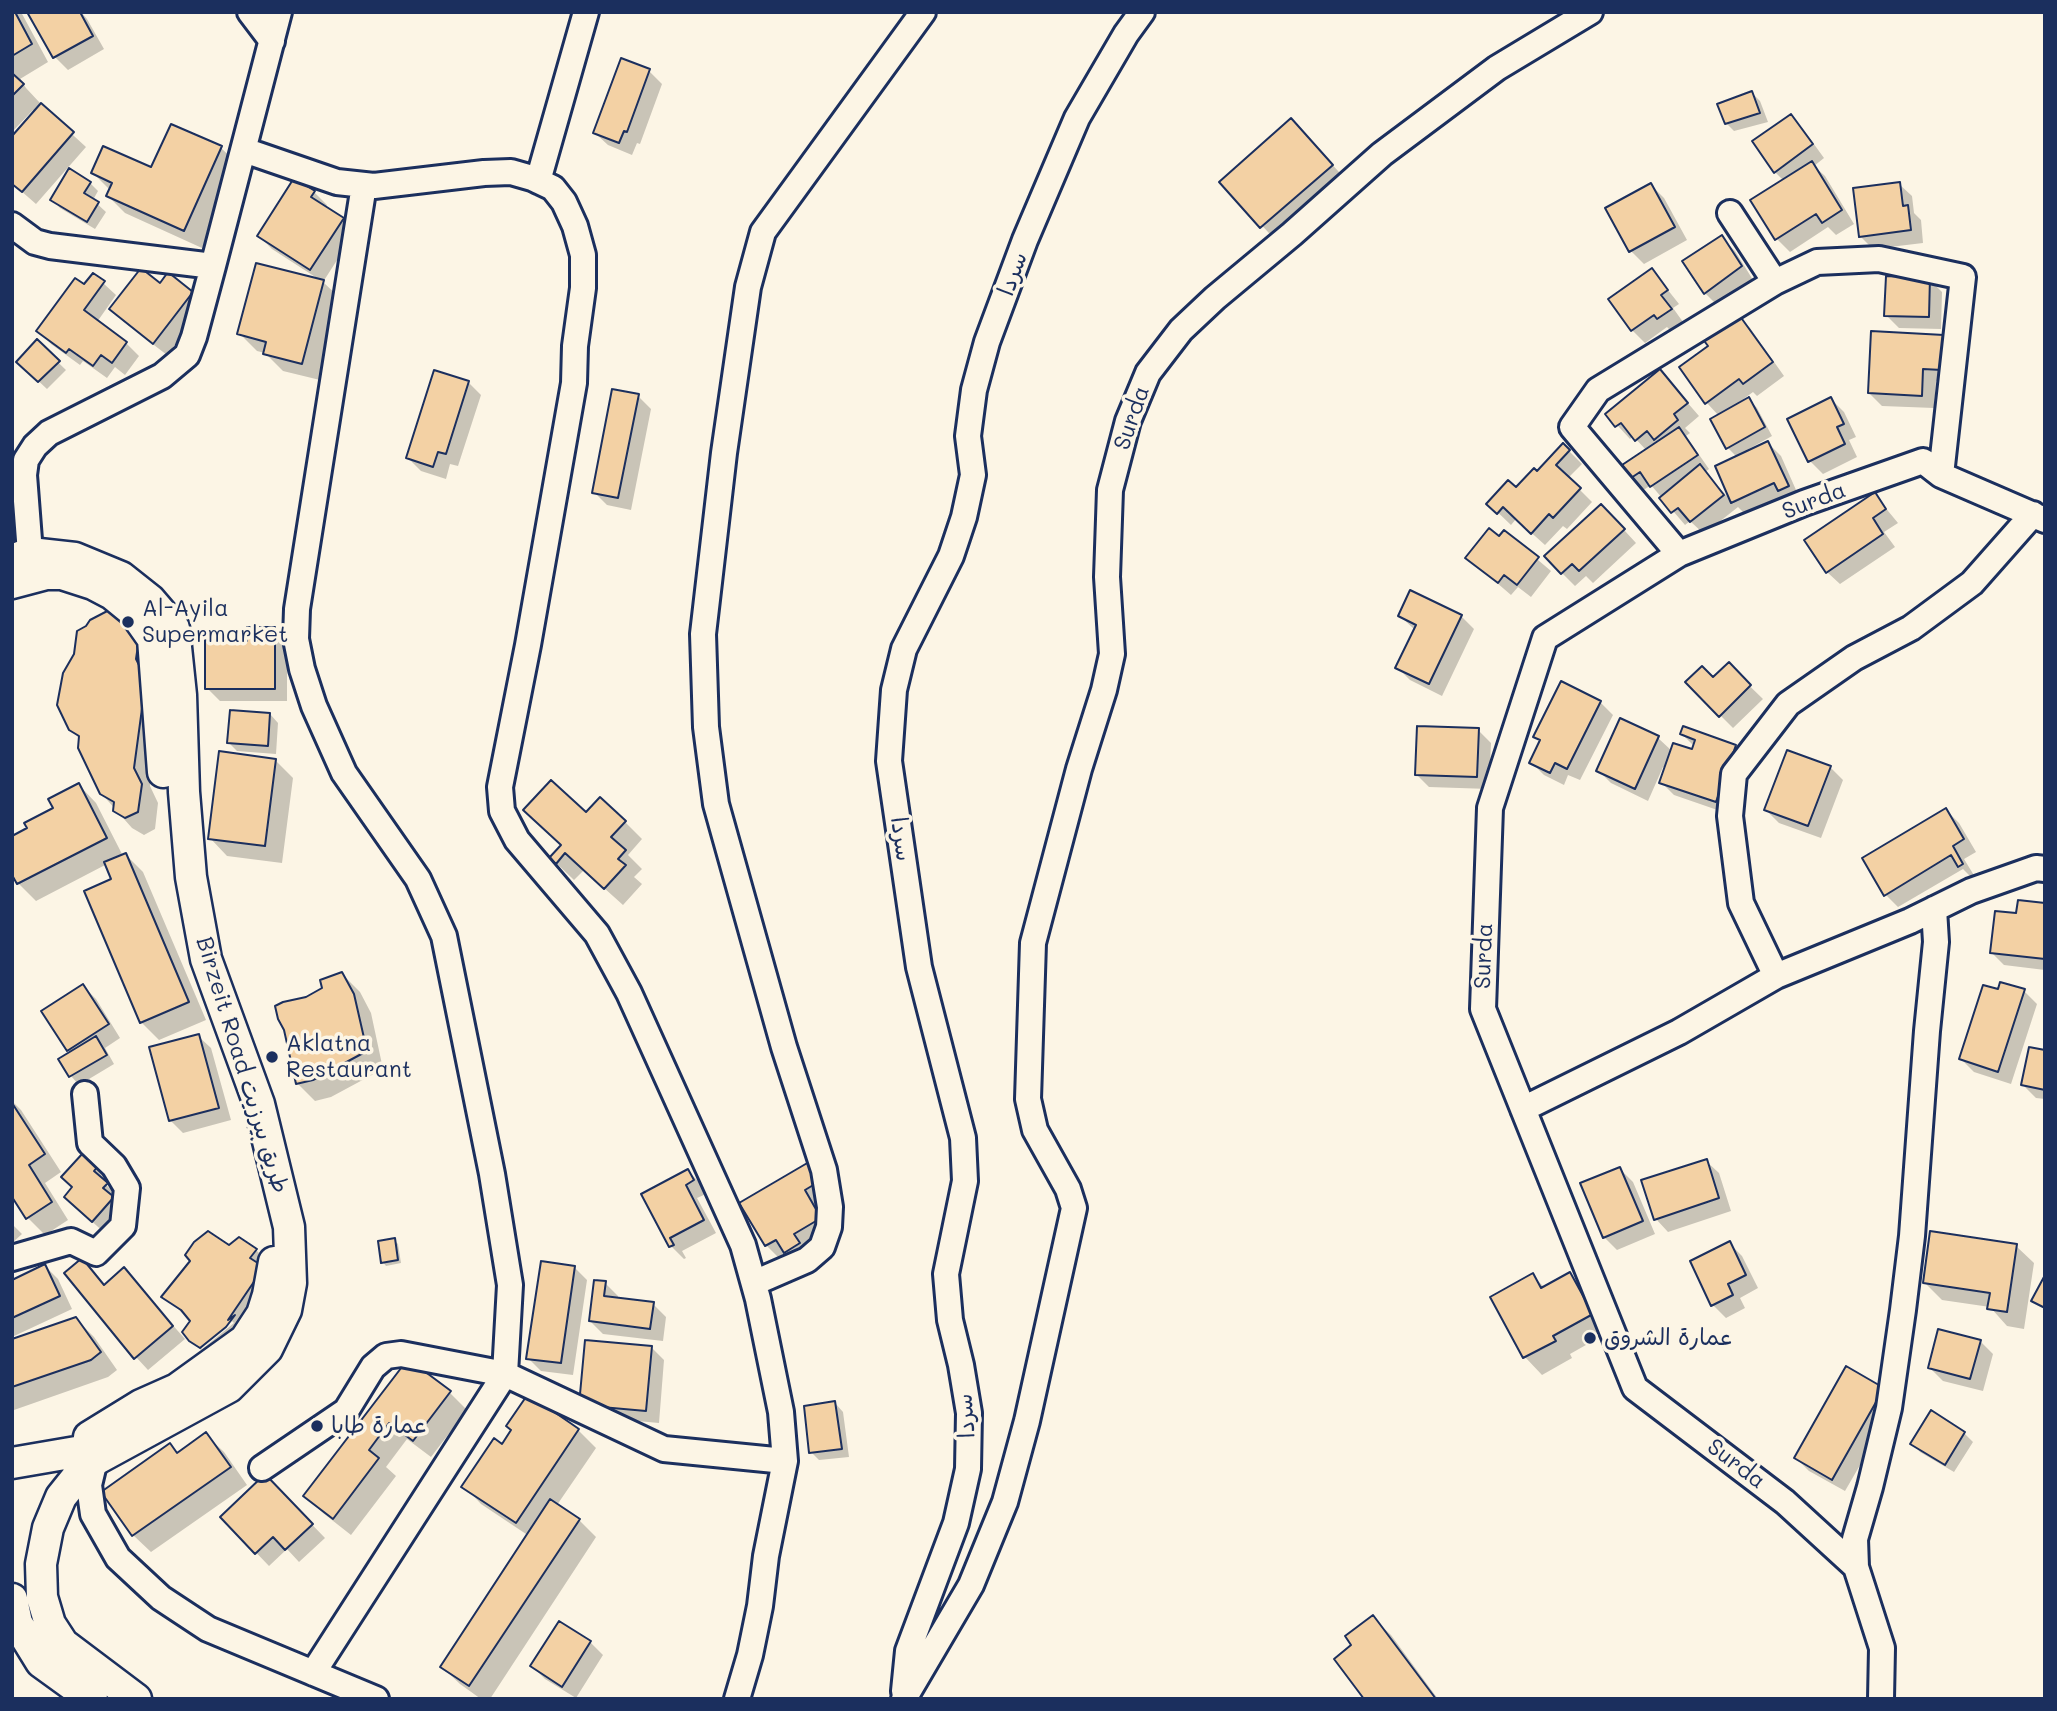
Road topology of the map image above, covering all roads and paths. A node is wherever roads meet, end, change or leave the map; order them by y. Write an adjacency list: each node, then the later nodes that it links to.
1 (250, 12): 7 (street)
2 (279, 12): 7 (street)
3 (586, 12): 9 (street)
4 (923, 12): 25 (street)
5 (1142, 12): 38 (street, سردا)
6 (1590, 12): 38 (street, Surda)
7 (272, 41): 8 (street)
8 (244, 150): 10 (street); 13 (street)
9 (538, 181): 10 (street); 25 (street)
10 (363, 185): 26 (street)
11 (1730, 213): 14 (street)
12 (12, 225): 13 (street)
13 (213, 266): 18 (street)
14 (1775, 282): 15 (street); 17 (street)
15 (1941, 475): 16 (street, Surda); 17 (street, Surda)
16 (2039, 517): 21 (street)
17 (1679, 554): 23 (street, Surda)
18 (22, 568): 27 (main road)
19 (2045, 869): 20 (street)
20 (1934, 909): 21 (street); 31 (street)
21 (1776, 976): 23 (street)
22 (85, 1094): 24 (street)
23 (1523, 1109): 31 (street, Surda)
24 (12, 1258)
25 (754, 1283): 28 (street)
26 (505, 1374): 28 (street); 30 (street); 33 (street)
27 (94, 1460): 29 (main road); 33 (street); 35 (main road)
28 (785, 1461): 37 (street)
29 (12, 1463)
30 (262, 1468)
31 (1856, 1567): 39 (street, Surda)
32 (12, 1599): 34 (main road)
33 (313, 1673): 36 (street)
34 (92, 1699)
35 (136, 1699)
36 (376, 1699)
37 (737, 1699)
38 (904, 1699)
39 (1881, 1699)

